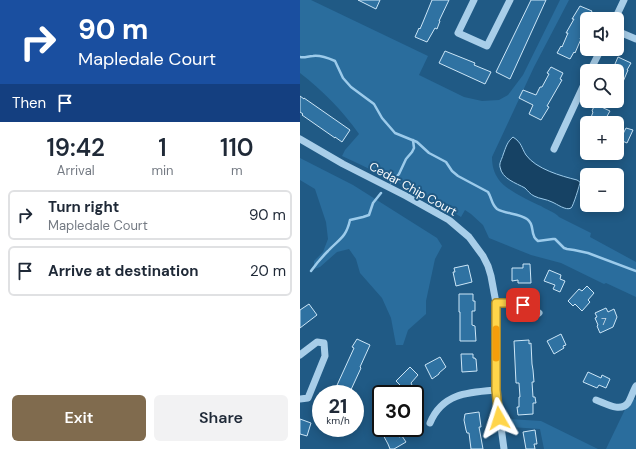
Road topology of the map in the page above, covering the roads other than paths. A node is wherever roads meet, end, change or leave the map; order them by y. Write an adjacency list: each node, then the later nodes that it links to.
1 (474, 0): 2 (street)
2 (510, 0)
3 (624, 0): 4 (street)
4 (618, 12)
5 (624, 33): 6 (street)
6 (636, 39)
7 (580, 93): 9 (street)
8 (300, 139): 10 (street, Cedar Chip Court)
9 (554, 149)
10 (496, 303): 11 (street); 14 (street, Cedar Chip Court)
11 (539, 313)
12 (300, 355): 15 (street)
13 (636, 386): 16 (street)
14 (496, 390): 17 (street); 18 (street, Cedar Chip Court)
15 (300, 399)
16 (596, 400)
17 (430, 423)
18 (504, 449)

